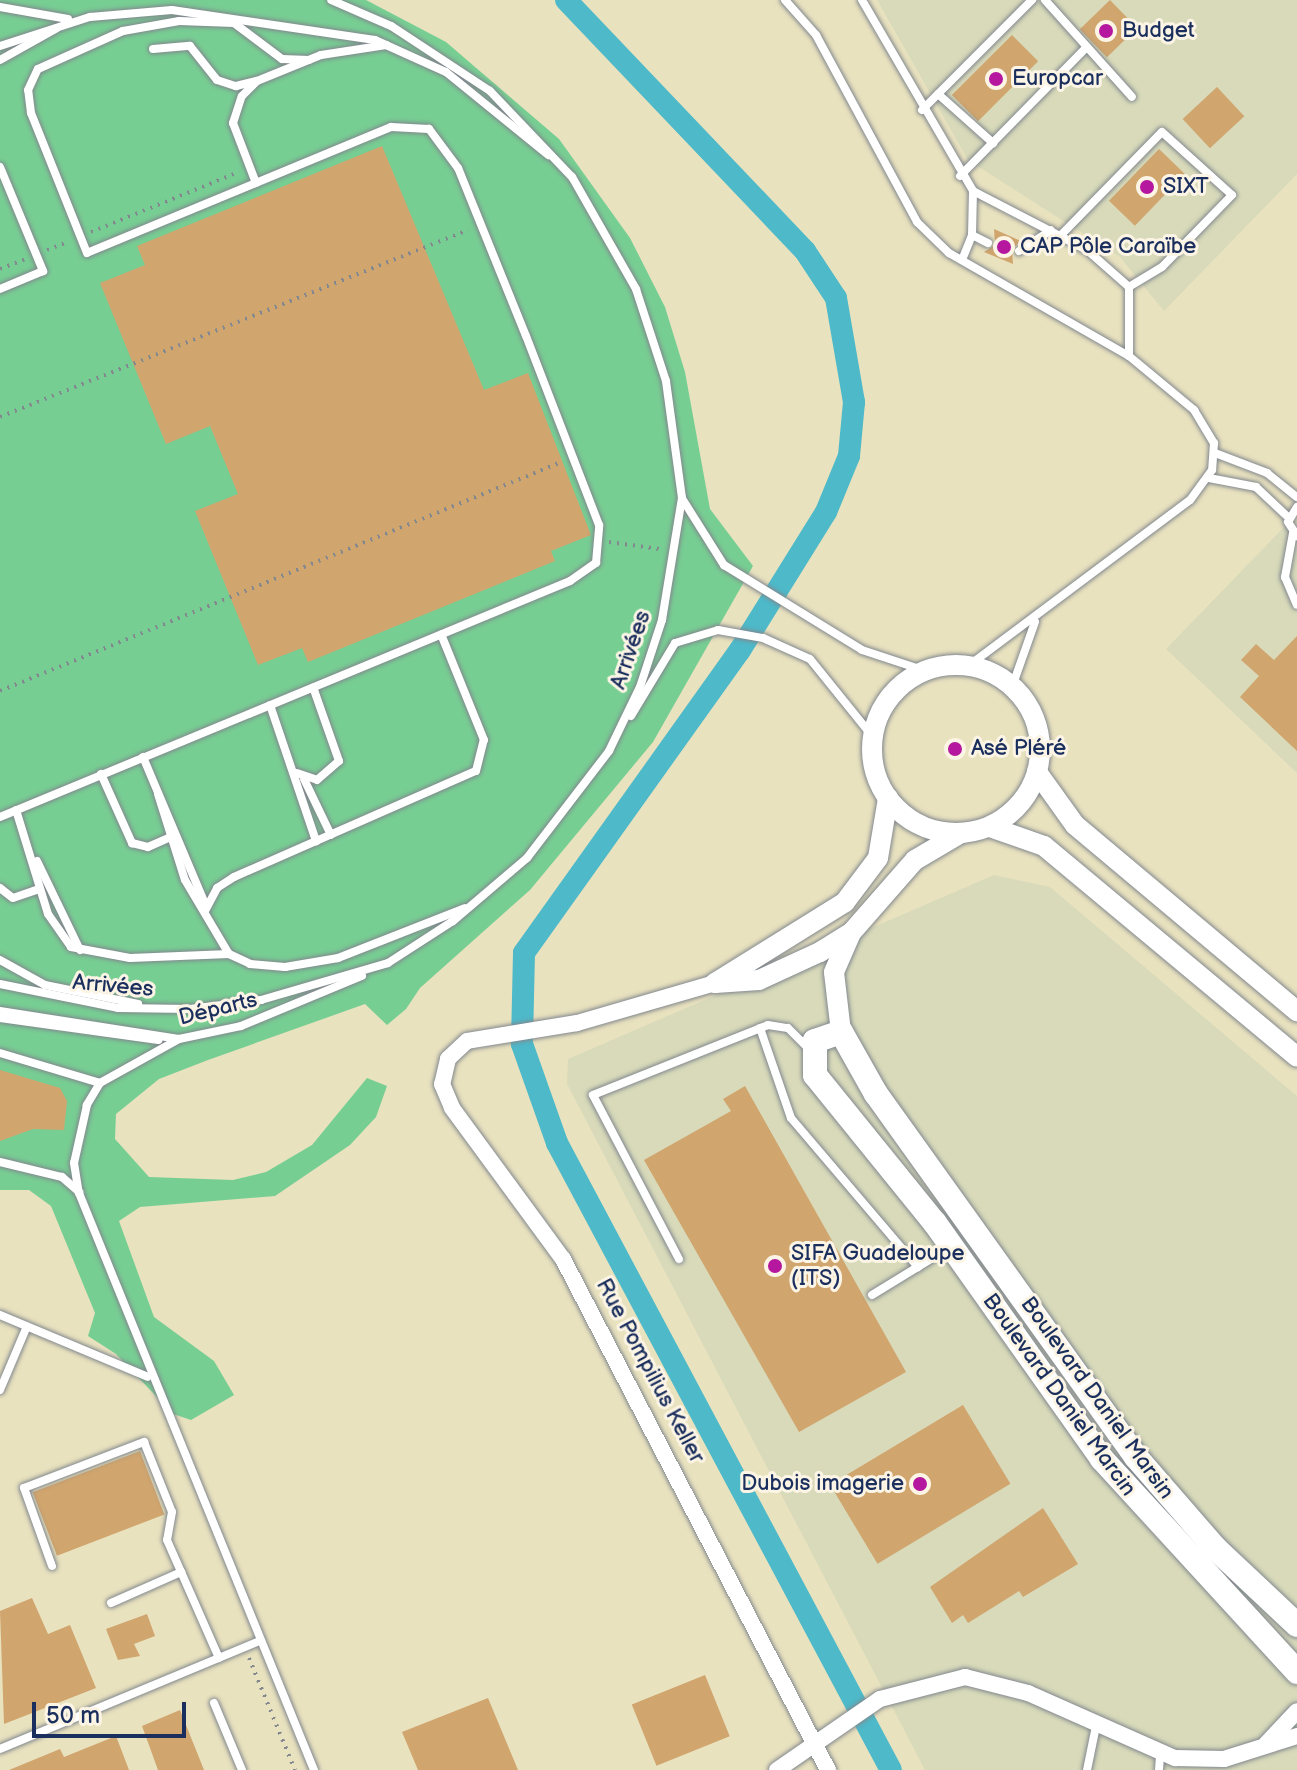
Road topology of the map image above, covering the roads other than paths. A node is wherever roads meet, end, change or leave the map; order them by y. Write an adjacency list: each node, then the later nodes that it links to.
1 (331, 0): 23 (lane, Arrivées)
2 (785, 0): 31 (lane)
3 (1032, 0): 17 (lane)
4 (1045, 0): 12 (lane)
5 (865, 1): 19 (lane)
6 (0, 7): 7 (lane)
7 (77, 20): 8 (lane); 9 (lane)
8 (234, 23): 10 (lane); 15 (lane); 24 (lane)
9 (61, 25): 11 (lane); 14 (lane)
10 (386, 45): 15 (lane); 23 (lane)
11 (0, 46)
12 (1086, 48): 18 (lane); 20 (lane)
13 (153, 49): 16 (lane)
14 (0, 60)
15 (309, 60): 16 (lane)
16 (257, 81): 24 (lane)
17 (938, 94): 19 (lane); 20 (lane)
18 (1132, 97)
19 (922, 110): 22 (lane)
20 (993, 143): 22 (lane)
21 (0, 167): 33 (lane)
22 (960, 176): 25 (lane)
23 (572, 177): 38 (lane, Arrivées)
24 (256, 183): 44 (lane)
25 (973, 191): 26 (lane); 27 (lane)
26 (1051, 230): 28 (lane); 30 (lane)
27 (972, 235): 29 (lane); 31 (lane)
28 (1061, 235): 32 (lane); 32 (lane)
29 (988, 243)
30 (1019, 251)
31 (962, 260): 34 (lane)
32 (1129, 287): 34 (lane)
33 (0, 289)
34 (1129, 356): 35 (lane)
35 (1215, 453): 36 (lane); 37 (lane)
36 (1209, 478): 40 (lane); 43 (lane)
37 (1297, 497)
38 (682, 498): 46 (lane); 51 (lane, Arrivées)
39 (1297, 507): 40 (lane)
40 (1289, 518): 41 (lane)
41 (1295, 535): 42 (lane)
42 (1297, 605)
43 (1035, 622): 45 (lane); 48 (lane)
44 (441, 634): 47 (lane); 62 (lane)
45 (968, 666): 46 (street); 48 (street)
46 (926, 671): 50 (street)
47 (313, 687): 49 (lane); 54 (lane)
48 (1012, 687): 53 (street)
49 (270, 705): 52 (lane); 54 (lane)
50 (873, 737): 51 (lane); 57 (street)
51 (609, 751): 68 (lane, Arrivées)
52 (143, 757): 55 (lane); 56 (lane)
53 (1037, 772): 60 (street); 79 (street)
54 (297, 773): 62 (lane); 64 (lane)
55 (101, 774): 58 (lane); 63 (lane)
56 (158, 794): 63 (lane); 69 (lane)
57 (888, 798): 61 (street); 75 (street)
58 (16, 810): 59 (lane); 65 (lane)
59 (0, 817)
60 (990, 827): 61 (street); 86 (street)
61 (961, 833): 70 (street)
62 (331, 835): 64 (lane)
63 (168, 838): 69 (lane)
64 (316, 841): 69 (lane)
65 (34, 857): 67 (lane); 71 (lane)
66 (0, 888): 67 (lane)
67 (39, 889): 71 (lane)
68 (476, 903): 72 (lane); 74 (lane, Arrivées)
69 (206, 909): 72 (lane)
70 (851, 933): 75 (street); 82 (street, Boulevard Daniel Marsin)
71 (80, 950): 72 (lane)
72 (229, 954)
73 (0, 960): 77 (lane)
74 (388, 963): 77 (lane, Arrivées); 83 (lane, Départs)
75 (715, 983): 109 (street, Rue Pompilius Keller)
76 (0, 984): 77 (lane, Arrivées)
77 (164, 1009)
78 (0, 1011): 83 (lane, Départs)
79 (1297, 1011)
80 (0, 1018): 83 (lane)
81 (760, 1028): 85 (lane); 91 (lane); 92 (lane)
82 (841, 1032): 85 (main road); 101 (main road, Boulevard Daniel Marsin)
83 (179, 1039): 87 (lane)
84 (0, 1053): 87 (lane)
85 (811, 1057): 90 (main road, Boulevard Daniel Marcin)
86 (1297, 1057)
87 (100, 1083): 89 (lane)
88 (0, 1162): 89 (lane)
89 (79, 1193): 96 (lane)
90 (951, 1246): 92 (lane); 104 (main road, Boulevard Daniel Marcin)
91 (679, 1259)
92 (918, 1267): 93 (lane)
93 (872, 1295)
94 (0, 1315): 95 (lane)
95 (27, 1326): 96 (lane); 97 (lane)
96 (148, 1377): 102 (lane)
97 (0, 1390)
98 (52, 1566): 99 (lane)
99 (181, 1572): 100 (lane); 103 (lane)
100 (111, 1603)
101 (1297, 1625)
102 (260, 1641): 103 (lane); 114 (lane)
103 (219, 1658): 111 (lane)
104 (1297, 1672)
105 (214, 1703): 113 (lane)
106 (1297, 1711): 110 (street)
107 (1096, 1726): 109 (street); 112 (street); 117 (lane)
108 (1297, 1736): 110 (street)
109 (816, 1744): 115 (street); 116 (street, Rue Pompilius Keller)
110 (1262, 1748): 112 (street)
111 (0, 1749)
112 (1159, 1762)
113 (242, 1770)
114 (314, 1770)
115 (777, 1770)
116 (828, 1770)
117 (1087, 1770)

